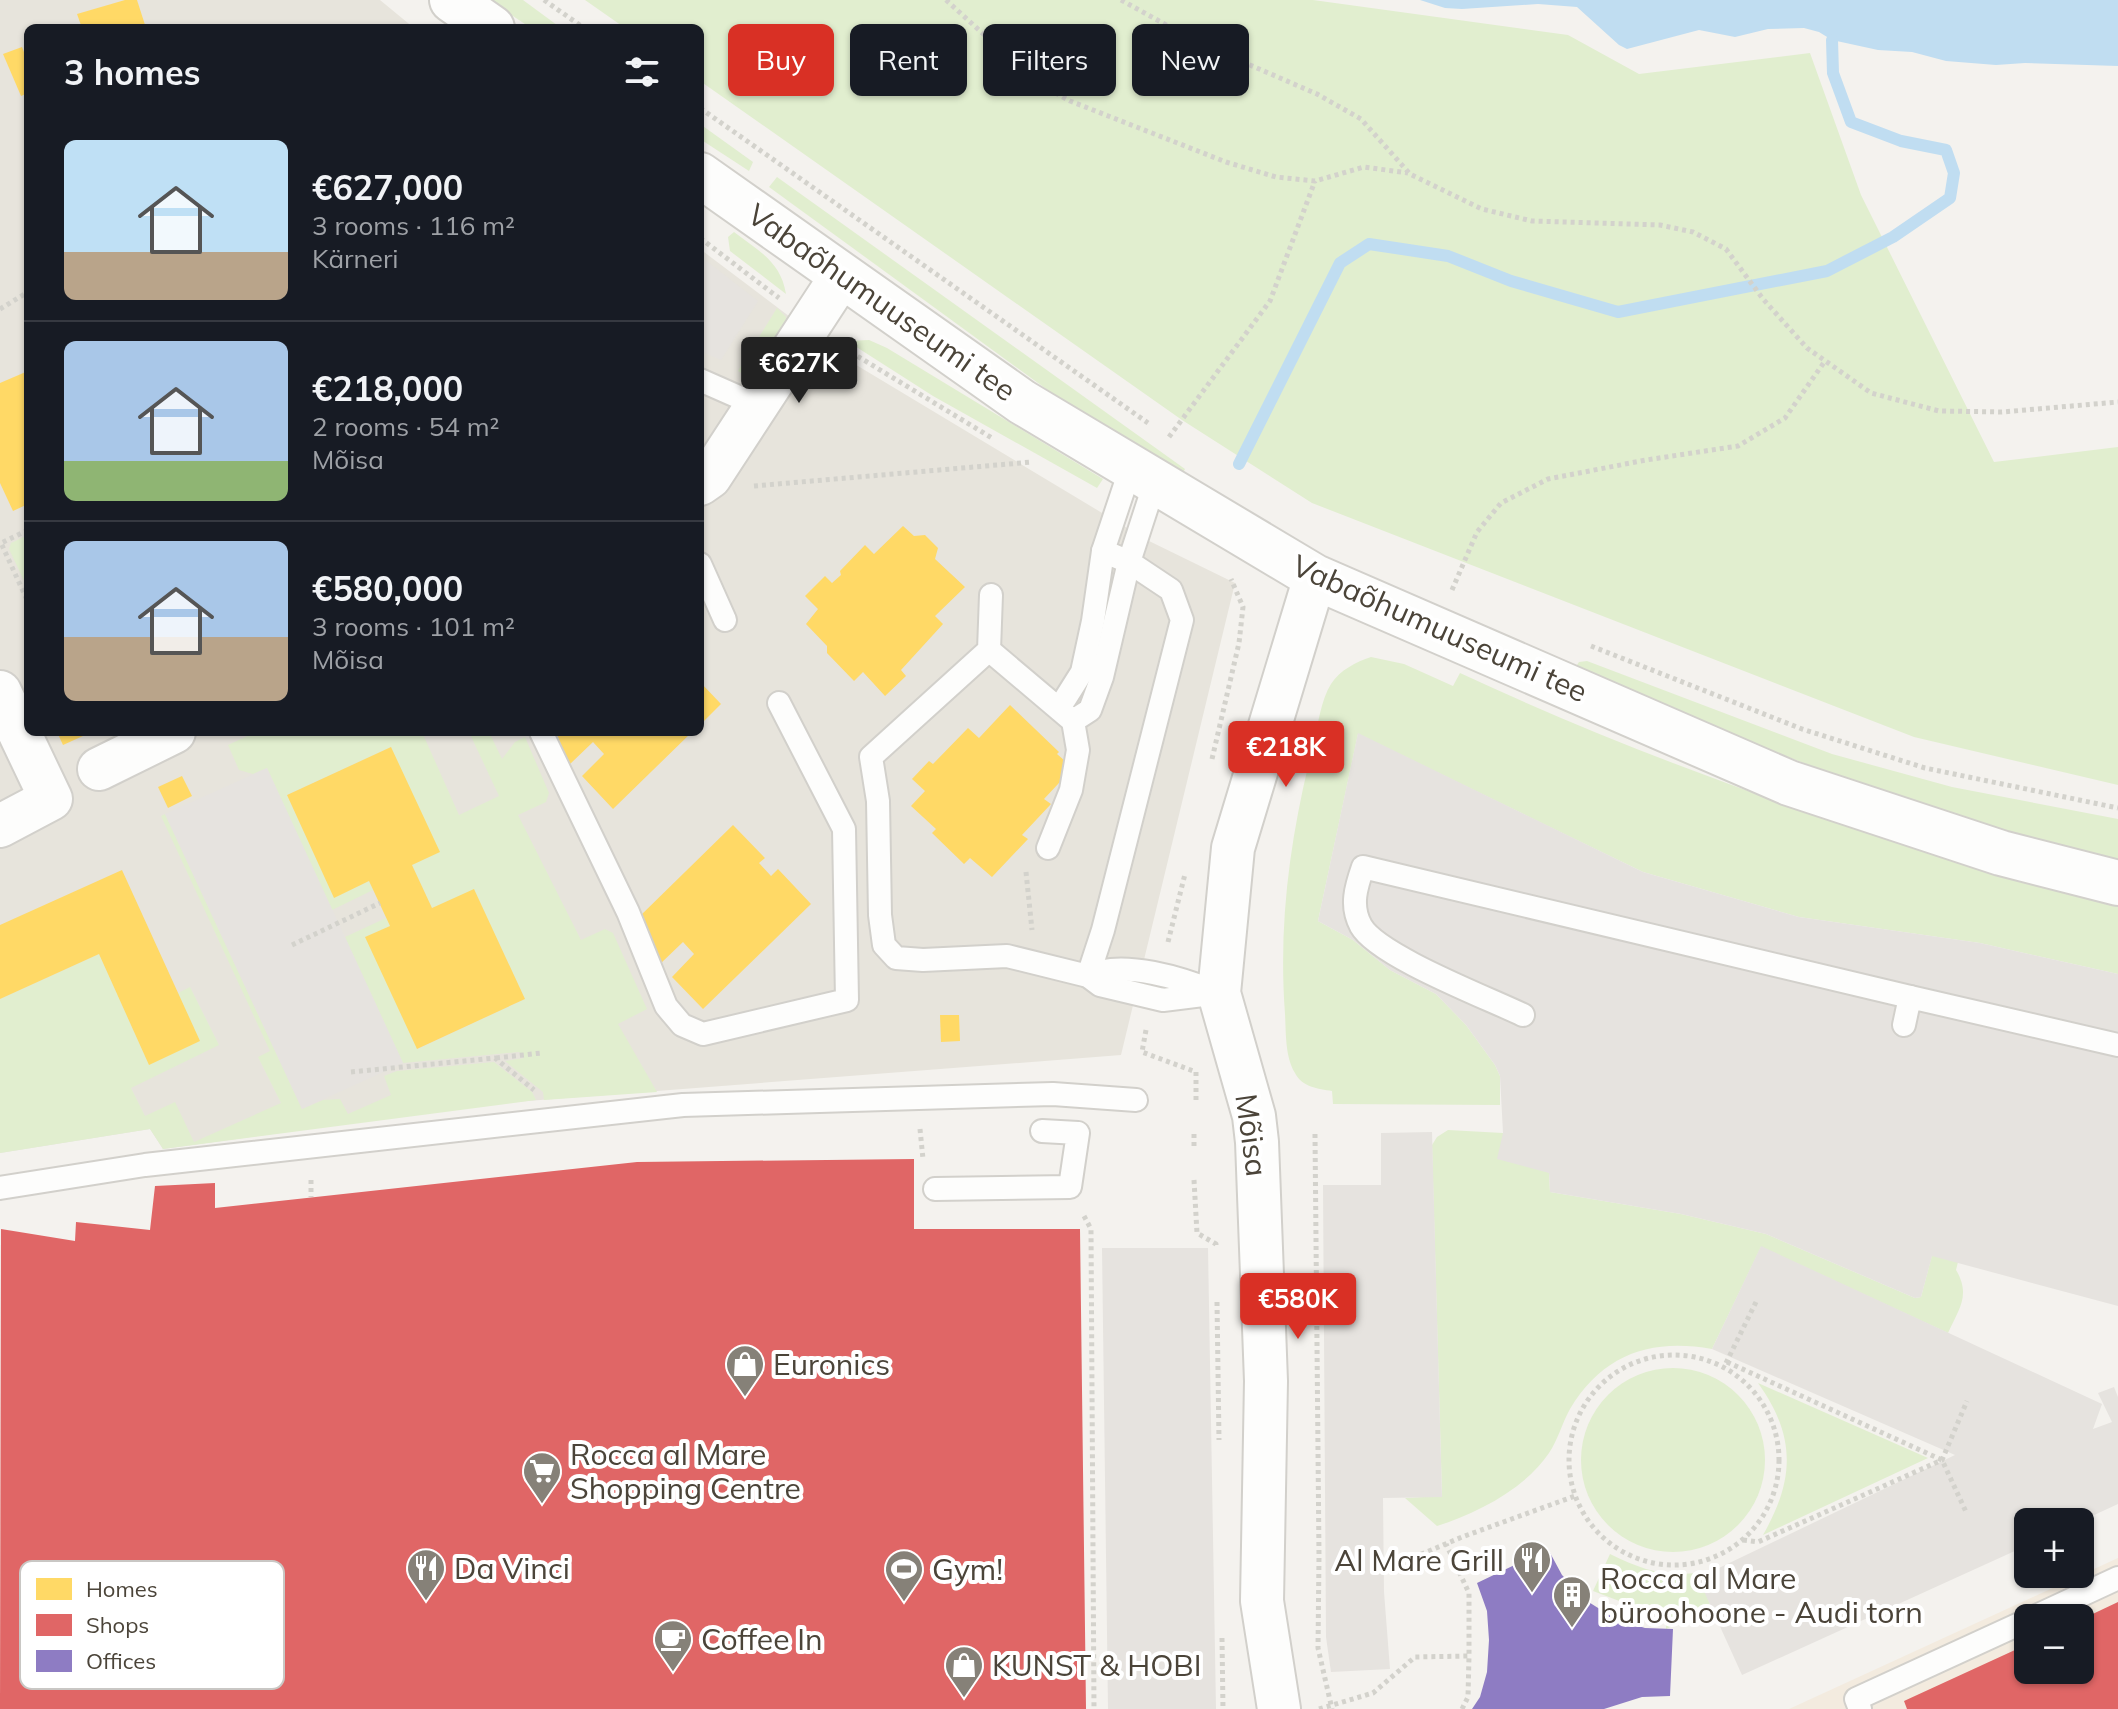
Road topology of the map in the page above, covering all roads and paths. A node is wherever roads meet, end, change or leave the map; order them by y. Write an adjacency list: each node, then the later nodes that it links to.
1 (452, 0): 5 (street)
2 (544, 0): 6 (path)
3 (946, 0): 10 (path)
4 (1121, 0): 8 (path)
5 (486, 24)
6 (578, 24)
7 (704, 111): 18 (path)
8 (1410, 174): 10 (path); 14 (path)
9 (704, 178): 11 (street, Vabaõhumuuseumi tee)
10 (1315, 181): 18 (path)
11 (842, 275): 17 (street); 21 (street, Vabaõhumuuseumi tee)
12 (24, 294): 13 (path)
13 (0, 309)
14 (1825, 361): 16 (path); 31 (path)
15 (704, 382): 17 (lane)
16 (2118, 402)
17 (759, 406): 22 (street)
18 (1169, 437): 19 (path)
19 (1182, 446)
20 (1032, 462): 23 (path)
21 (1143, 474): 26 (lane); 27 (lane); 29 (street, Vabaõhumuuseumi tee)
22 (704, 481)
23 (753, 486)
24 (24, 532): 25 (path)
25 (0, 542): 32 (path)
26 (1103, 551): 27 (lane); 39 (lane)
27 (1129, 562): 41 (lane); 52 (lane)
28 (704, 573): 35 (lane)
29 (1315, 577): 48 (street, Vabaõhumuuseumi tee); 53 (street, Mõisa)
30 (1438, 585): 31 (path)
31 (1452, 591): 34 (path)
32 (24, 593)
33 (991, 595): 37 (lane)
34 (1466, 596)
35 (725, 620)
36 (1582, 642): 45 (path)
37 (989, 650): 41 (lane); 51 (lane)
38 (0, 692): 46 (street)
39 (1065, 699)
40 (779, 703): 43 (lane)
41 (1073, 721): 47 (lane)
42 (166, 736): 44 (street)
43 (543, 736)
44 (99, 769)
45 (2118, 808)
46 (0, 826)
47 (1048, 848): 51 (path)
48 (2118, 883)
49 (380, 903): 50 (path)
50 (292, 945)
51 (1036, 963): 52 (lane)
52 (1088, 976): 53 (lane)
53 (1219, 993): 92 (street, Mõisa)
54 (1910, 997): 55 (lane); 56 (lane); 57 (lane)
55 (1523, 1015)
56 (1904, 1025)
57 (2118, 1045)
58 (541, 1053): 59 (path)
59 (495, 1058): 60 (path); 63 (path)
60 (351, 1072)
61 (918, 1098): 62 (lane); 63 (lane); 70 (path)
62 (1136, 1100)
63 (542, 1119): 69 (lane)
64 (1042, 1131): 70 (lane)
65 (1194, 1134): 67 (path)
66 (1315, 1134): 89 (path)
67 (1194, 1146)
68 (1194, 1180): 72 (path)
69 (0, 1188)
70 (935, 1189)
71 (1091, 1229): 90 (path)
72 (1216, 1260)
73 (1217, 1291): 77 (path)
74 (1756, 1302): 75 (path)
75 (1726, 1365): 78 (path); 79 (path); 81 (path)
76 (1967, 1401): 78 (path)
77 (1219, 1446)
78 (1942, 1460): 80 (path); 81 (path)
79 (1575, 1496): 81 (path); 82 (path)
80 (1967, 1514)
81 (1743, 1540)
82 (1446, 1544): 83 (path); 88 (path)
83 (1384, 1570)
84 (2118, 1578): 85 (lane)
85 (2062, 1604)
86 (2014, 1626): 95 (lane)
87 (1222, 1632): 91 (path)
88 (1469, 1656): 89 (path); 94 (path)
89 (1331, 1707): 93 (path)
90 (1094, 1709)
91 (1223, 1709)
92 (1279, 1709)
93 (1319, 1709)
94 (1462, 1709)
95 (1860, 1709)

